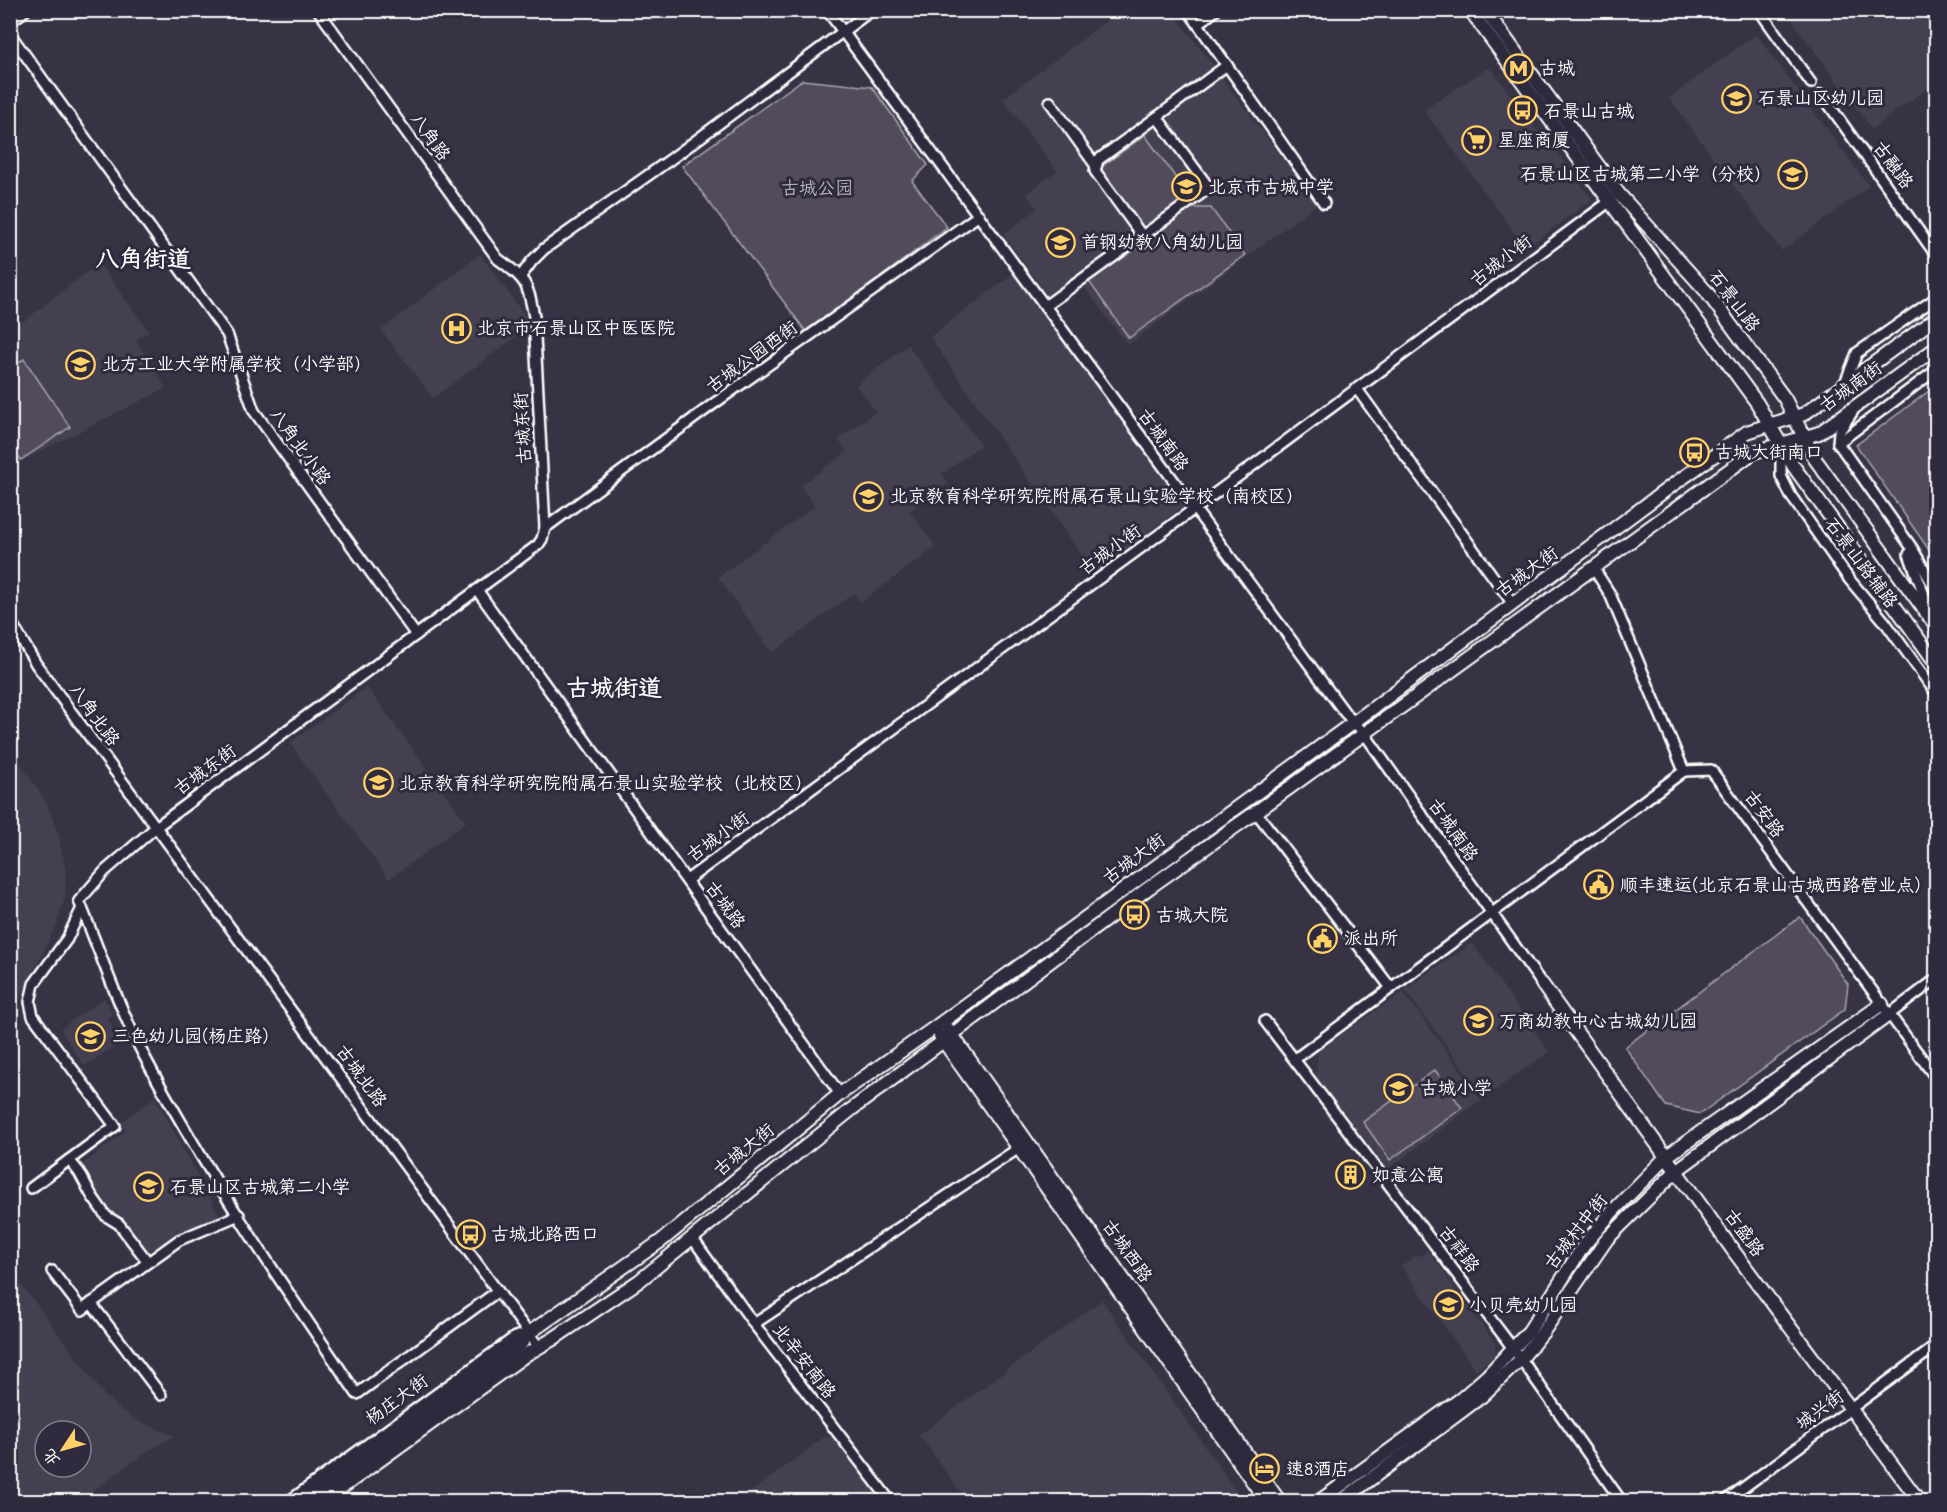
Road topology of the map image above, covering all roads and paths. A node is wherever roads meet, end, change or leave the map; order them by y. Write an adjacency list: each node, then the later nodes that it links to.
1 (26, 10): 10 (street)
2 (318, 10): 25 (street, 八角路)
3 (827, 10): 12 (street, 古城南路)
4 (872, 10): 12 (street)
5 (1188, 10): 11 (street)
6 (1216, 10): 11 (street)
7 (1470, 10): 20 (main road)
8 (1485, 10): 34 (main road, 石景山路)
9 (1759, 10): 15 (street)
10 (10, 22)
11 (1198, 24): 14 (street)
12 (843, 32): 22 (street, 古城南路); 25 (street)
13 (10, 34): 48 (street, 八角北小路)
14 (1227, 65): 18 (street); 21 (street)
15 (1811, 82)
16 (1822, 95): 24 (street, 古融路)
17 (1050, 102): 19 (street)
18 (1157, 117): 19 (street); 23 (street)
19 (1096, 166): 23 (street)
20 (1609, 202): 32 (street, 古城小街); 35 (main road)
21 (1324, 203)
22 (979, 215): 27 (street, 古城南路); 41 (street, 古城公园西街)
23 (1143, 237): 27 (street)
24 (1936, 255)
25 (521, 276): 41 (street, 古城东街)
26 (1936, 298): 31 (street)
27 (1045, 306): 39 (street, 古城南路)
28 (1936, 318): 31 (main road, 古城南街)
29 (1936, 348): 33 (main road, 古城南街)
30 (1936, 370): 37 (street)
31 (1845, 382): 34 (main road, 古城南街)
32 (1357, 388): 39 (street, 古城小街); 45 (street)
33 (1856, 406): 36 (main road, 古城南街); 37 (street)
34 (1793, 417): 35 (main road, 古城南街); 36 (main road, 石景山路)
35 (1769, 424): 38 (main road); 45 (main road, 古城大街)
36 (1804, 438): 38 (main road, 古城南街); 47 (main road, 石景山路)
37 (1838, 443): 40 (street)
38 (1781, 445): 42 (main road, 古城大街); 49 (main road); 50 (street, 石景山路辅路)
39 (1194, 510): 51 (street, 古城南路); 56 (street, 古城小街)
40 (1896, 527): 44 (street); 47 (street)
41 (545, 528): 43 (street, 古城东街)
42 (1594, 569): 52 (main road, 古城大街); 53 (street)
43 (477, 590): 48 (street, 古城东街); 56 (street, 古城路)
44 (1936, 590)
45 (1514, 604): 51 (main road, 古城大街)
46 (10, 620): 55 (street, 八角北路)
47 (1935, 624)
48 (416, 635): 55 (street, 古城东街)
49 (1936, 663)
50 (1936, 693)
51 (1354, 721): 52 (street, 古城南路); 64 (main road, 古城大街)
52 (1364, 733): 54 (main road, 古城大街); 58 (street, 古城南路)
53 (1684, 771): 58 (street); 62 (street, 古安路)
54 (1256, 812): 61 (street); 65 (main road, 古城大街)
55 (156, 827): 57 (street, 古城东街); 78 (street, 古城北路)
56 (687, 880): 68 (street, 古城路)
57 (82, 908): 71 (street); 74 (street)
58 (1492, 913): 60 (street, 古城南路); 61 (street)
59 (1936, 979): 62 (street)
60 (1542, 984): 70 (main road, 古盛路)
61 (1391, 988): 66 (street)
62 (1886, 1009): 67 (street, 古安路); 70 (main road, 古城村中街); 72 (main road, 古城村中街)
63 (1265, 1021): 66 (street, 古祥路)
64 (938, 1025): 65 (main road, 古城西路); 68 (main road, 古城大街)
65 (948, 1038): 69 (main road, 古城西路); 75 (main road, 古城大街); 92 (main road, 古城西路)
66 (1295, 1059): 84 (street, 古祥路)
67 (1936, 1078)
68 (840, 1094): 81 (main road, 古城大街)
69 (1019, 1148): 80 (street); 91 (main road, 古城西路)
70 (1667, 1156): 72 (main road, 古盛路); 84 (main road, 古城村中街)
71 (69, 1160): 73 (street); 76 (street)
72 (1677, 1170): 84 (main road, 古城村中街); 86 (main road, 古盛路)
73 (31, 1188)
74 (239, 1215): 76 (street); 78 (street)
75 (693, 1239): 80 (street, 北辛安南路); 83 (main road, 古城大街)
76 (148, 1262): 79 (street)
77 (52, 1271): 79 (street)
78 (498, 1291): 81 (street, 古城北路)
79 (91, 1303): 85 (street)
80 (754, 1324): 90 (street, 北辛安南路)
81 (529, 1334): 83 (street, 古城北路); 87 (street, 杨庄大街); 88 (main road, 古城大街)
82 (1936, 1346): 86 (street, 城兴街)
83 (538, 1347): 89 (main road, 杨庄大街)
84 (1518, 1354): 93 (main road, 古城村中街); 94 (main road, 古城村中街); 95 (street, 古祥路)
85 (161, 1395)
86 (1851, 1408): 96 (street, 城兴街); 97 (main road, 古盛路)
87 (288, 1502)
88 (303, 1502)
89 (322, 1502)
90 (891, 1502)
91 (1267, 1502)
92 (1280, 1502)
93 (1318, 1502)
94 (1340, 1502)
95 (1622, 1502)
96 (1724, 1502)
97 (1920, 1502)

